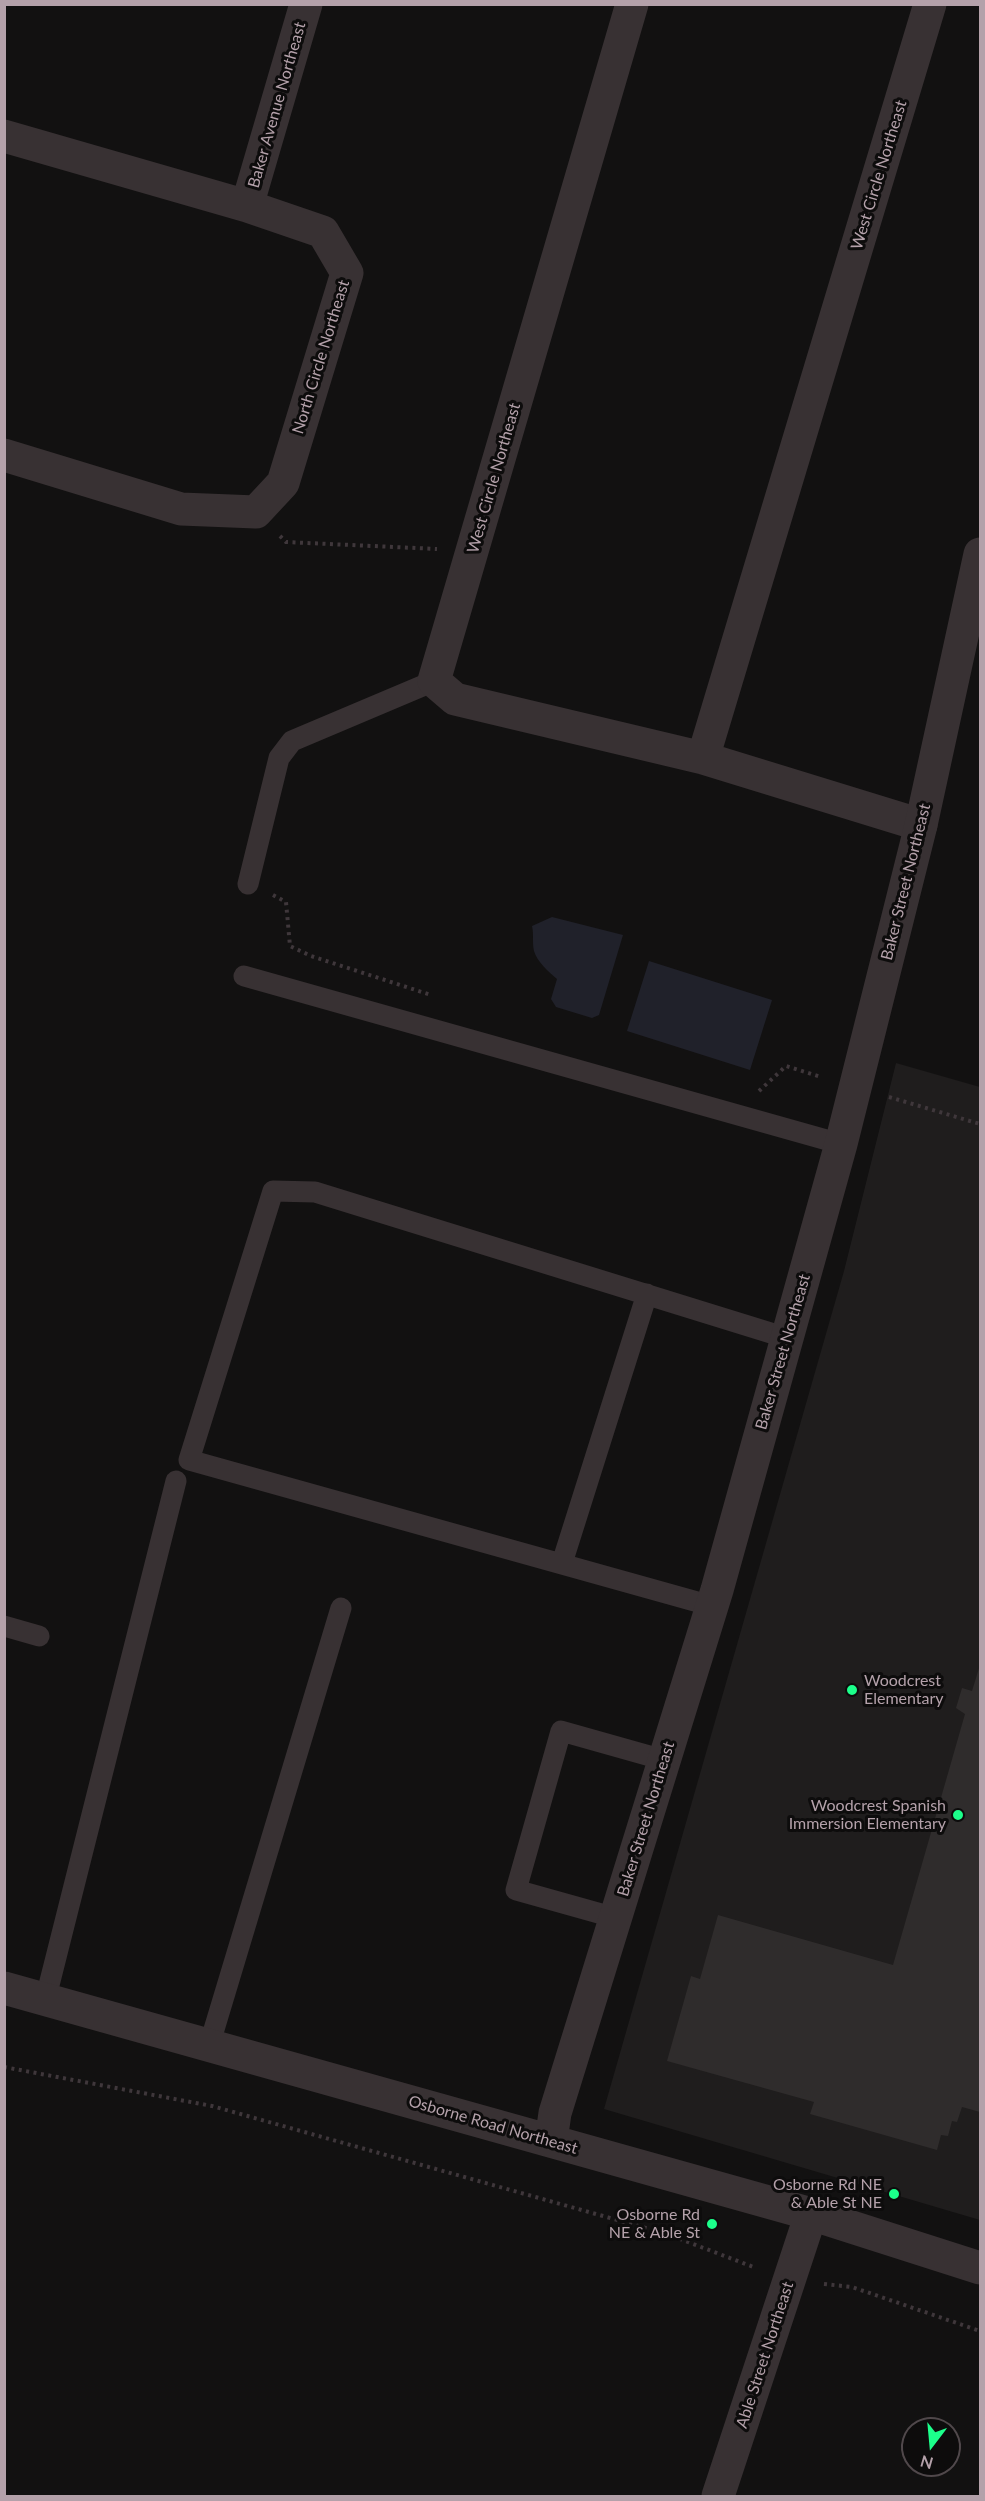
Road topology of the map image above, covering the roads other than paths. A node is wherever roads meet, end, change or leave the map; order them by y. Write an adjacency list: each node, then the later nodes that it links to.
1 (306, 4): 5 (street, Baker Avenue Northeast)
2 (632, 4): 8 (street, West Circle Northeast)
3 (930, 4): 9 (street, West Circle Northeast)
4 (4, 136): 5 (street, North Circle Northeast)
5 (247, 206): 6 (street, North Circle Northeast)
6 (4, 455)
7 (981, 554): 10 (street, Baker Street Northeast)
8 (434, 681): 9 (street); 11 (lane)
9 (703, 759): 10 (street)
10 (921, 825): 13 (street, Baker Street Northeast)
11 (248, 884)
12 (244, 976): 13 (lane)
13 (841, 1144): 15 (street, Baker Street Northeast)
14 (647, 1294): 15 (lane); 17 (lane); 17 (lane)
15 (787, 1338): 18 (street, Baker Street Northeast)
16 (176, 1481): 25 (lane)
17 (562, 1563): 18 (lane)
18 (712, 1606): 22 (street, Baker Street Northeast)
19 (341, 1608): 26 (lane)
20 (4, 1626): 21 (lane)
21 (39, 1636)
22 (664, 1760): 23 (street, Baker Street Northeast); 23 (lane)
23 (615, 1918): 27 (street, Baker Street Northeast)
24 (4, 1988): 25 (street, Osborne Road Northeast)
25 (45, 2001): 26 (street, Osborne Road Northeast)
26 (209, 2046): 27 (street, Osborne Road Northeast)
27 (551, 2141): 28 (street, Osborne Road Northeast)
28 (811, 2214): 29 (street, Osborne Road Northeast); 30 (street, Able Street Northeast)
29 (981, 2268)
30 (718, 2496)

